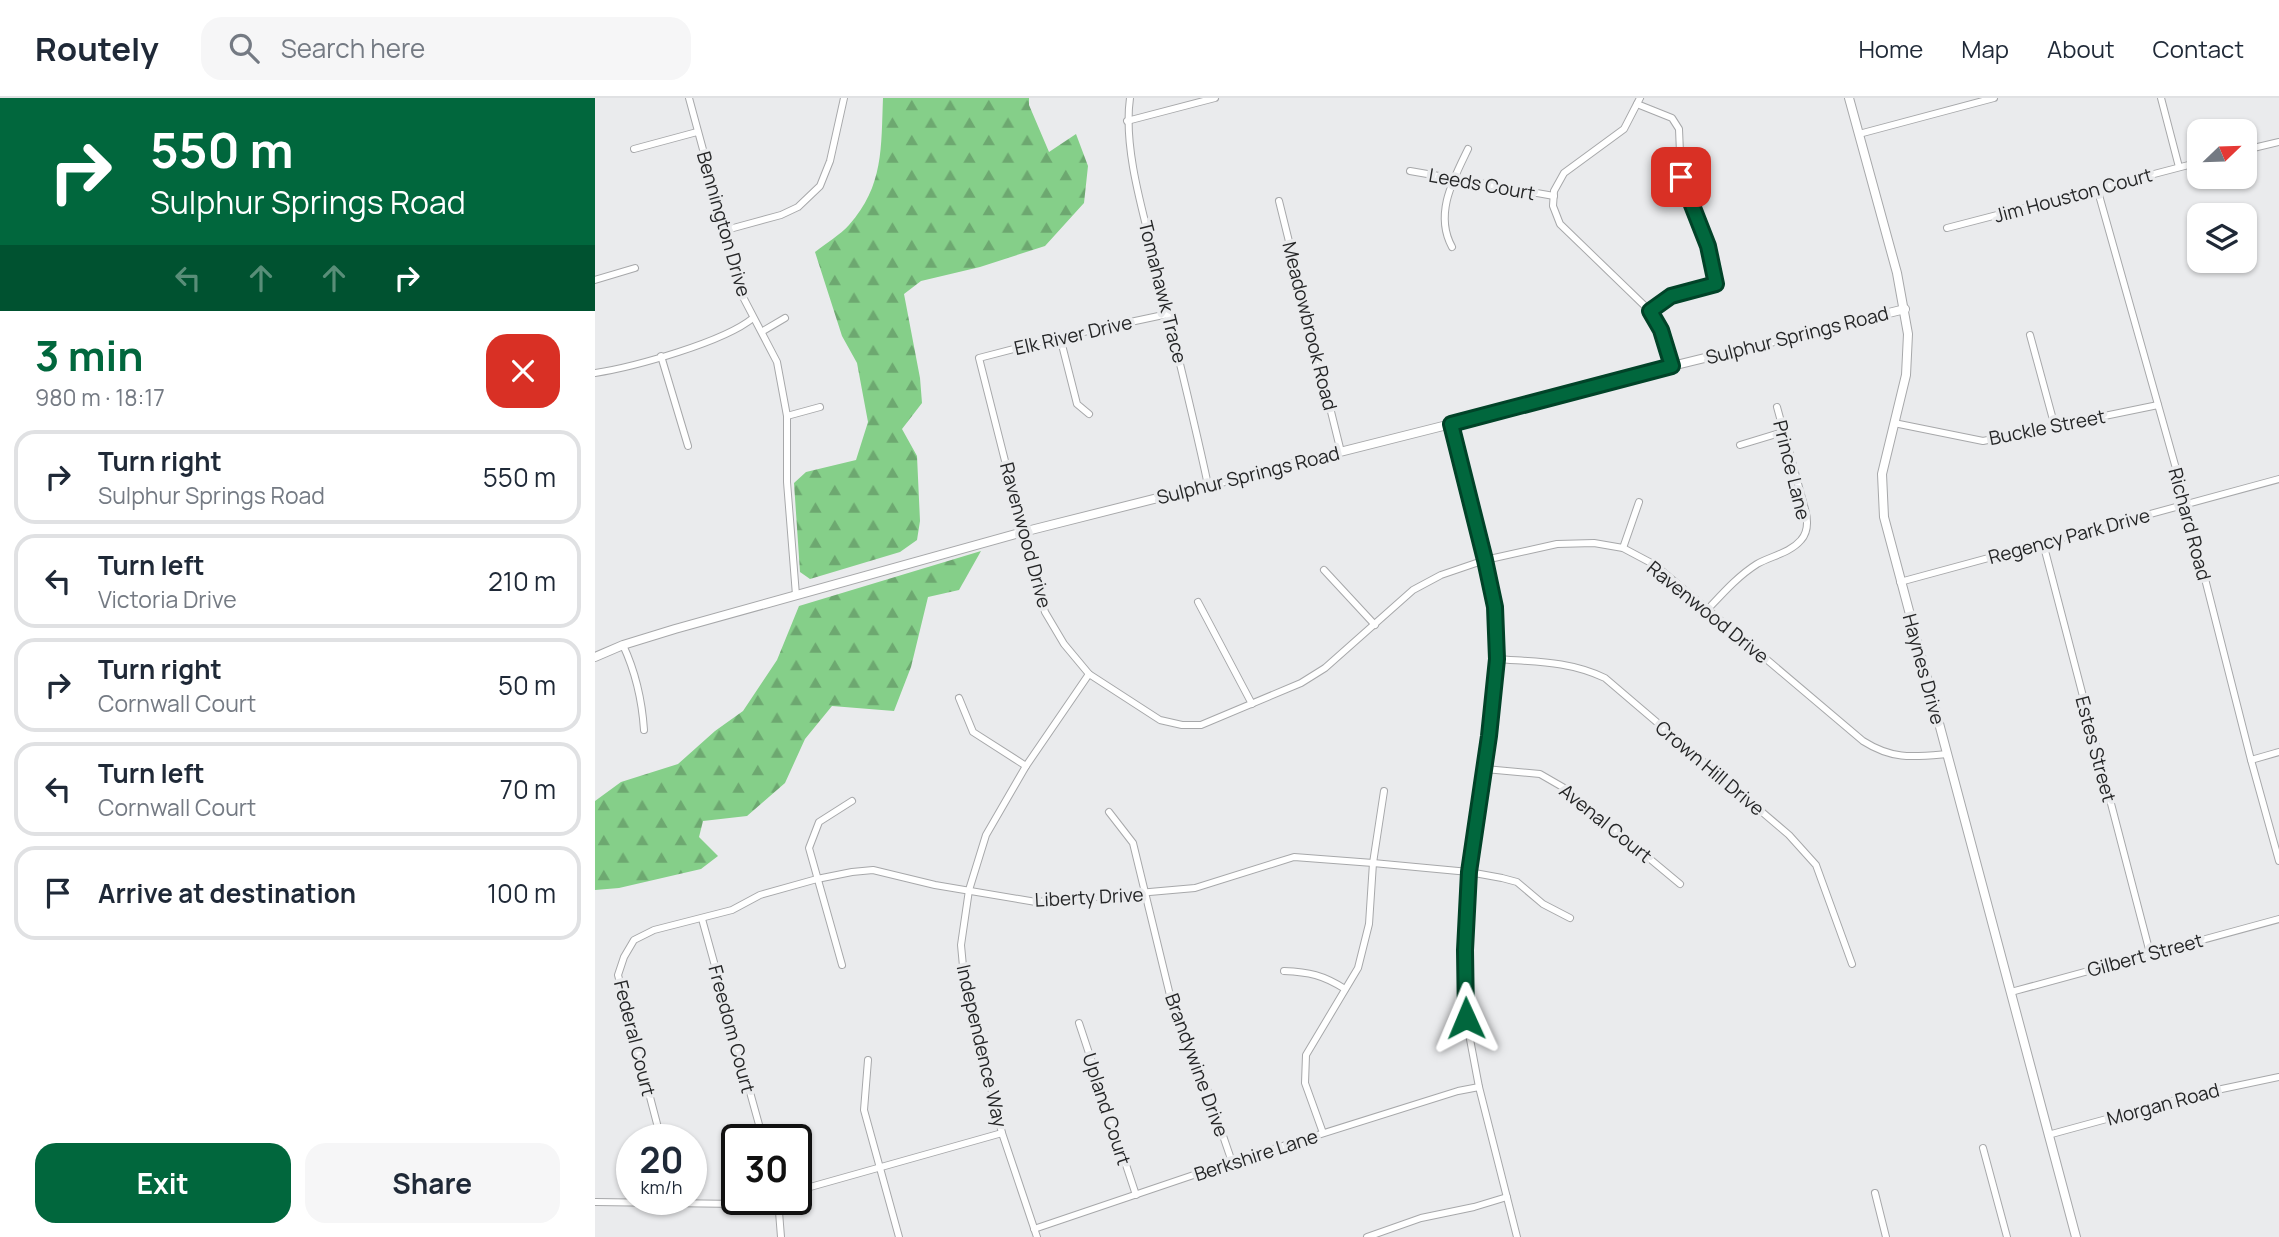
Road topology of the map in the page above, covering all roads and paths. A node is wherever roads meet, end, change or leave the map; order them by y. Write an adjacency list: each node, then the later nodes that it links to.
1 (689, 98): 10 (street, Bennington Drive)
2 (844, 98): 24 (street)
3 (1130, 98): 9 (street, Tomahawk Trace)
4 (1215, 98): 9 (street)
5 (1849, 98): 11 (street, Haynes Drive)
6 (1994, 98): 11 (street)
7 (2161, 98): 17 (street)
8 (1639, 101): 21 (street); 29 (street)
9 (1127, 121): 30 (street, Tomahawk Trace)
10 (697, 132): 14 (street); 24 (street, Bennington Drive)
11 (1859, 134): 28 (street, Haynes Drive)
12 (2279, 142): 13 (street)
13 (2257, 147)
14 (634, 149)
15 (1468, 149): 19 (street)
16 (2187, 165): 17 (street, Jim Houston Court)
17 (2179, 167): 20 (street, Jim Houston Court)
18 (1410, 171): 19 (street, Leeds Court)
19 (1454, 177): 21 (street, Leeds Court); 25 (street)
20 (2097, 188): 23 (street, Jim Houston Court); 40 (street, Richard Road)
21 (1553, 196): 29 (street)
22 (1279, 201): 51 (street, Meadowbrook Road)
23 (1947, 228)
24 (726, 230): 31 (street, Bennington Drive)
25 (1452, 247)
26 (635, 268): 27 (street)
27 (595, 280)
28 (1905, 309): 38 (street, Sulphur Springs Road); 45 (street, Haynes Drive)
29 (1650, 311): 38 (street)
30 (1168, 314): 35 (street, Elk River Drive); 53 (street, Tomahawk Trace)
31 (753, 318): 33 (street, Bennington Drive); 36 (street)
32 (785, 318): 33 (street)
33 (763, 331): 44 (street, Bennington Drive)
34 (2030, 335): 47 (street)
35 (1059, 337): 37 (street, Elk River Drive); 43 (street)
36 (661, 356): 39 (street); 50 (street)
37 (979, 358): 56 (street, Ravenwood Drive)
38 (1672, 366): 46 (street, Sulphur Springs Road)
39 (595, 373)
40 (2158, 405): 47 (street, Buckle Street); 55 (street, Richard Road)
41 (820, 407): 44 (street)
42 (1777, 407): 48 (street, Prince Lane)
43 (1089, 414)
44 (787, 416): 62 (street, Bennington Drive)
45 (1894, 423): 47 (street, Buckle Street); 61 (street, Haynes Drive)
46 (1451, 424): 51 (street, Sulphur Springs Road); 59 (street)
47 (2055, 427)
48 (1783, 432): 49 (street); 64 (street, Prince Lane)
49 (1740, 445)
50 (688, 446)
51 (1341, 452): 53 (street, Sulphur Springs Road)
52 (2279, 478): 55 (street, Regency Park Drive)
53 (1208, 485): 56 (street, Sulphur Springs Road)
54 (1639, 502): 58 (street)
55 (2186, 504): 57 (street, Regency Park Drive); 75 (street, Richard Road)
56 (1023, 532): 62 (street, Sulphur Springs Road); 69 (street, Ravenwood Drive)
57 (2043, 543): 61 (street, Regency Park Drive); 92 (street, Estes Street)
58 (1623, 548): 59 (street, Ravenwood Drive); 64 (street, Ravenwood Drive)
59 (1485, 560): 65 (street, Ravenwood Drive); 68 (street)
60 (1324, 570): 65 (street)
61 (1900, 582): 74 (street, Haynes Drive)
62 (796, 595): 66 (street, Sulphur Springs Road)
63 (1198, 603): 71 (street)
64 (1708, 609): 74 (street, Ravenwood Drive)
65 (1375, 625): 71 (street, Ravenwood Drive)
66 (623, 645): 67 (street, Sulphur Springs Road); 72 (street)
67 (595, 657)
68 (1497, 659): 77 (street); 93 (street, Crown Hill Drive)
69 (1089, 674): 71 (street, Ravenwood Drive); 76 (street, Independence Way)
70 (959, 698): 76 (street)
71 (1252, 704)
72 (644, 730)
73 (2279, 752): 75 (street)
74 (1947, 754): 97 (street, Haynes Drive)
75 (2251, 760): 81 (street, Richard Road)
76 (1026, 766): 86 (street, Independence Way)
77 (1485, 769): 83 (street); 85 (street, Avenal Court)
78 (1384, 791): 82 (street)
79 (852, 800): 84 (street)
80 (1109, 812): 87 (street, Brandywine Drive)
81 (2279, 861)
82 (1373, 863): 83 (street, Liberty Drive); 87 (street, Liberty Drive); 96 (street)
83 (1469, 872): 88 (street, Liberty Drive); 101 (street)
84 (817, 879): 86 (street, Liberty Drive); 89 (street, Liberty Drive); 94 (street)
85 (1680, 884)
86 (969, 890): 87 (street, Liberty Drive); 104 (street, Independence Way)
87 (1145, 894): 108 (street, Brandywine Drive)
88 (1570, 918)
89 (702, 919): 91 (street, Liberty Drive); 103 (street, Freedom Court)
90 (2279, 919): 92 (street, Gilbert Street)
91 (633, 940): 102 (street, Federal Court)
92 (2151, 953): 97 (street, Gilbert Street)
93 (1852, 964)
94 (842, 965)
95 (1284, 971): 96 (street)
96 (1345, 989): 105 (street)
97 (2011, 992): 106 (street, Haynes Drive)
98 (1079, 1023): 112 (street, Upland Court)
99 (868, 1060): 109 (street)
100 (2279, 1077): 106 (street, Morgan Road)
101 (1479, 1087): 105 (street, Berkshire Lane); 113 (street)
102 (657, 1124)
103 (759, 1124)
104 (1002, 1133): 109 (street); 117 (street, Independence Way)
105 (1323, 1133): 108 (street, Berkshire Lane)
106 (2048, 1135): 125 (street, Haynes Drive)
107 (1983, 1148): 124 (street)
108 (1232, 1162): 112 (street, Berkshire Lane)
109 (880, 1167): 110 (street); 119 (street)
110 (812, 1186)
111 (1875, 1193): 123 (street)
112 (1136, 1195): 117 (street, Berkshire Lane)
113 (1507, 1197): 121 (street); 122 (street)
114 (595, 1202): 115 (street)
115 (616, 1202)
116 (780, 1215): 118 (street)
117 (1034, 1229): 120 (street, Independence Way)
118 (782, 1237)
119 (899, 1237)
120 (1037, 1237)
121 (1367, 1237)
122 (1517, 1237)
123 (1886, 1237)
124 (2007, 1237)
125 (2075, 1237)

